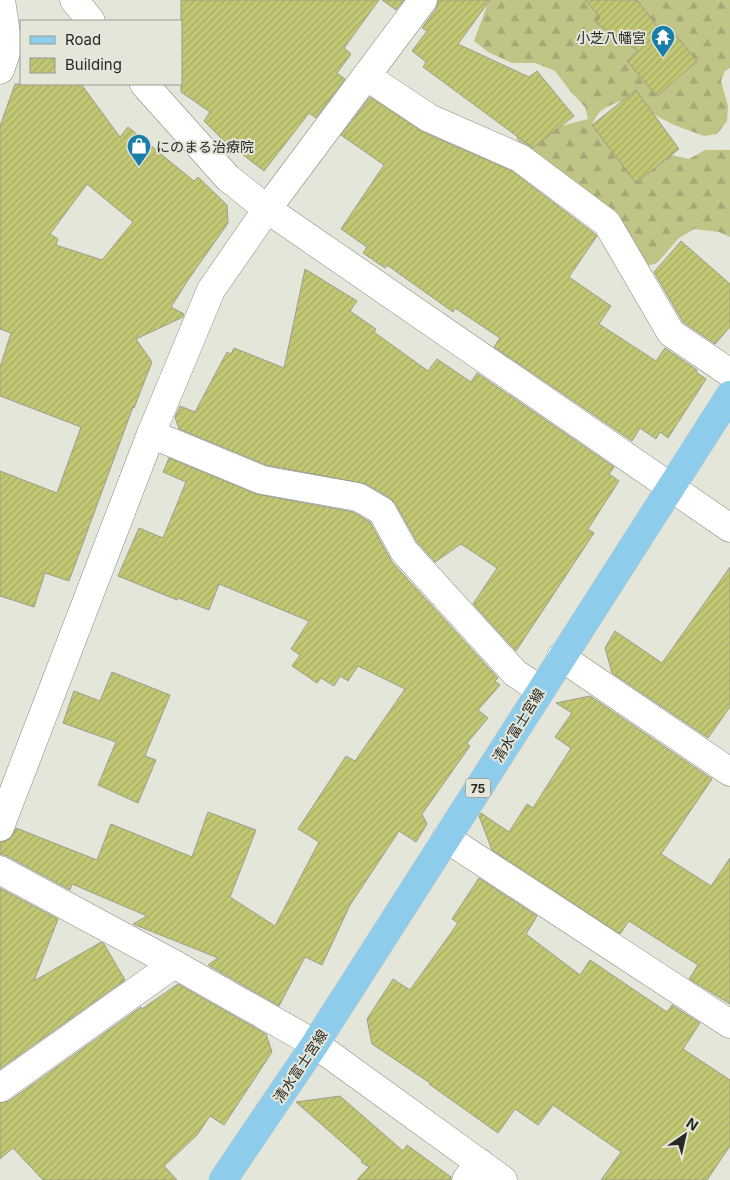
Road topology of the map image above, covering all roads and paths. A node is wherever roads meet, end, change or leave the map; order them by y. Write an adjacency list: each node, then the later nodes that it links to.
1 (1, 0): 5 (street)
2 (74, 0): 4 (street)
3 (423, 0): 6 (street)
4 (90, 20)
5 (0, 70)
6 (366, 76): 8 (street); 9 (street)
7 (145, 85): 8 (street)
8 (267, 210): 11 (street); 12 (street)
9 (730, 373)
10 (730, 395): 12 (main road, 清水富士宮線 / 75)
11 (151, 434): 15 (street); 17 (street)
12 (670, 487): 13 (street); 14 (main road, 清水富士宮線 / 75)
13 (730, 528)
14 (561, 657): 15 (main road, 清水富士宮線 / 75); 16 (street)
15 (540, 690): 18 (main road, 清水富士宮線 / 75)
16 (730, 772)
17 (0, 827)
18 (446, 838): 21 (street); 22 (main road, 清水富士宮線 / 75)
19 (0, 870): 20 (street)
20 (174, 964): 22 (street); 23 (street)
21 (730, 1024)
22 (315, 1044): 24 (street); 25 (main road, 清水富士宮線 / 75)
23 (0, 1088)
24 (473, 1172): 26 (street)
25 (223, 1180)
26 (503, 1180)

